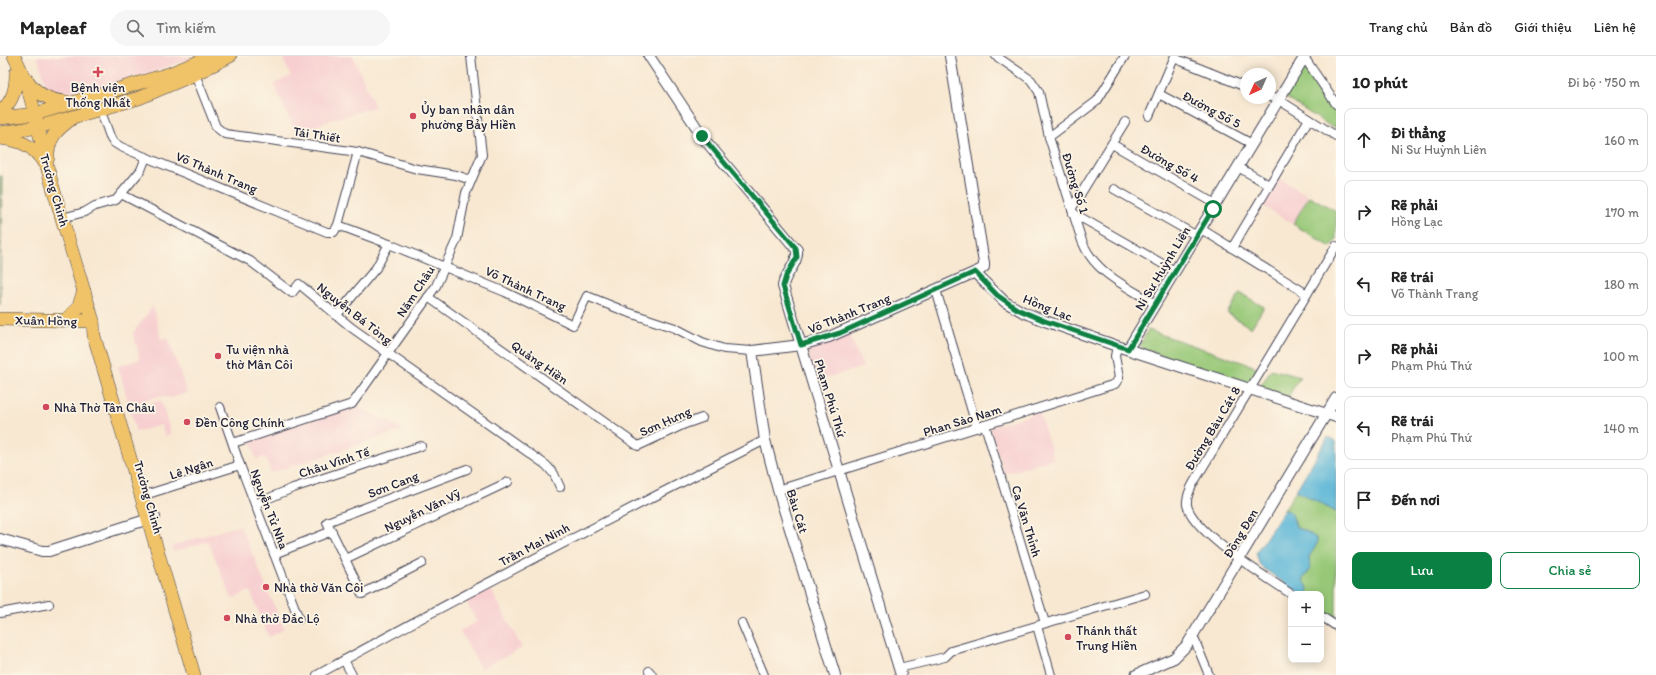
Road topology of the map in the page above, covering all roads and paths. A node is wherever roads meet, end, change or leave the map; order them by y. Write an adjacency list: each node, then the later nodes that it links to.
1 (14, 56): 11 (main road)
2 (213, 56): 17 (main road)
3 (230, 56): 12 (main road)
4 (471, 56): 41 (street, Năm Châu)
5 (649, 56): 65 (street, Phạm Phú Thứ)
6 (950, 56): 55 (street)
7 (996, 56): 33 (street, Đường Số 1)
8 (1125, 56): 33 (street)
9 (1174, 57): 13 (street); 14 (street)
10 (1305, 57): 15 (street, Ni Sư Huỳnh Liên); 19 (street)
11 (19, 72): 17 (main road); 22 (main road); 23 (main road, Trường Chinh)
12 (195, 74): 21 (main road); 37 (street, Tái Thiết)
13 (1240, 84)
14 (1159, 94): 25 (street); 36 (street, Đường Số 5)
15 (1276, 97)
16 (1276, 99): 27 (street)
17 (71, 102): 20 (main road)
18 (1272, 104): 36 (street, Ni Sư Huỳnh Liên)
19 (1336, 104)
20 (59, 107): 23 (main road); 28 (main road)
21 (100, 109): 24 (main road); 38 (street, Võ Thành Trang)
22 (0, 112)
23 (31, 115): 26 (main road); 30 (main road, Trường Chinh)
24 (80, 115): 28 (main road); 40 (main road)
25 (1149, 116)
26 (0, 118)
27 (1310, 119): 32 (street); 42 (street)
28 (62, 120): 30 (main road)
29 (1125, 122): 35 (street)
30 (35, 128): 31 (main road); 40 (main road, Trường Chinh)
31 (0, 133)
32 (1336, 136)
33 (1049, 137): 46 (street, Đường Số 1)
34 (0, 138): 40 (main road)
35 (1112, 144): 45 (street, Đường Số 4); 46 (street)
36 (1252, 144): 39 (street, Ni Sư Huỳnh Liên)
37 (358, 152): 41 (street, Tái Thiết); 48 (street)
38 (146, 157): 44 (street); 48 (street, Võ Thành Trang)
39 (1238, 168): 42 (street); 45 (street, Ni Sư Huỳnh Liên)
40 (48, 169): 47 (main road, Trường Chinh)
41 (471, 180): 53 (street, Năm Châu)
42 (1269, 185): 52 (street)
43 (1114, 188): 49 (street)
44 (121, 194): 47 (street); 61 (street, Nguyễn Bá Tòng)
45 (1216, 204): 49 (street, Ni Sư Huỳnh Liên)
46 (1072, 211): 54 (street); 60 (street, Đường Số 1)
47 (62, 218): 57 (main road, Trường Chinh)
48 (338, 225): 50 (street, Võ Thành Trang)
49 (1199, 232): 52 (street); 54 (street, Ni Sư Huỳnh Liên)
50 (389, 244): 53 (street, Võ Thành Trang); 61 (street)
51 (1336, 246): 58 (street, Đường Bàu Cát 8)
52 (1232, 248): 58 (street)
53 (445, 267): 59 (street, Năm Châu); 68 (street, Võ Thành Trang)
54 (1176, 271): 60 (street, Ni Sư Huỳnh Liên)
55 (975, 272): 56 (street, Võ Thành Trang); 66 (street, Hồng Lạc)
56 (936, 290): 65 (street, Võ Thành Trang); 76 (street, Ca Văn Thỉnh)
57 (84, 291): 63 (main road); 64 (main road, Trường Chinh)
58 (1307, 294): 70 (street, Đường Bàu Cát 8)
59 (428, 297): 69 (street, Năm Châu); 80 (street, Quảng Hiền)
60 (1155, 304): 67 (street, Ni Sư Huỳnh Liên)
61 (336, 316): 69 (street, Nguyễn Bá Tòng)
62 (0, 319): 63 (main road, Xuân Hồng)
63 (66, 320): 64 (main road, Xuân Hồng)
64 (93, 322): 73 (main road, Trường Chinh)
65 (801, 345): 68 (street, Võ Thành Trang); 83 (street, Phạm Phú Thứ)
66 (1117, 346): 67 (street, Hồng Lạc); 76 (street, Phan Sào Nam)
67 (1128, 349): 70 (street, Hồng Lạc)
68 (752, 351): 77 (street, Bàu Cát)
69 (388, 354): 78 (street, Năm Châu); 85 (street, Nguyễn Bá Tòng)
70 (1250, 389): 74 (street, Hồng Lạc); 93 (street, Đường Bàu Cát 8)
71 (1336, 398): 74 (street, Đồng Đen)
72 (220, 407): 78 (street, Nguyễn Tử Nha)
73 (120, 410): 87 (main road, Trường Chinh); 89 (main road, Trường Chinh)
74 (1332, 415): 93 (street, Đồng Đen)
75 (702, 418): 80 (street, Sơn Hưng)
76 (981, 426): 83 (street, Phan Sào Nam); 103 (street, Ca Văn Thỉnh)
77 (765, 440): 86 (street, Bàu Cát); 106 (street, Trần Mai Ninh)
78 (233, 443): 81 (street, Nguyễn Tử Nha)
79 (421, 446): 88 (street, Châu Vĩnh Tế)
80 (638, 446)
81 (240, 465): 87 (street, Lê Ngân); 88 (street, Nguyễn Tử Nha)
82 (467, 469): 90 (street, Sơn Cang)
83 (839, 470): 86 (street, Phan Sào Nam); 107 (street, Phạm Phú Thứ)
84 (508, 482): 94 (street, Nguyễn Văn Vỹ)
85 (560, 487)
86 (778, 490): 114 (street, Bàu Cát)
87 (148, 494): 89 (main road, Trường Chinh)
88 (255, 504): 92 (street, Nguyễn Tử Nha)
89 (152, 518): 91 (street); 109 (main road, Trường Chinh); 110 (main road, Trường Chinh)
90 (332, 531): 92 (street); 94 (street)
91 (0, 539)
92 (274, 554): 101 (street, Nguyễn Tử Nha)
93 (1240, 558): 96 (street, Đường Bàu Cát 8); 105 (street, Đồng Đen)
94 (345, 560): 95 (street)
95 (422, 563)
96 (1288, 592)
97 (1145, 594): 103 (street)
98 (49, 604): 99 (street)
99 (0, 613)
100 (1324, 618): 104 (street)
101 (299, 619)
102 (742, 622): 113 (street)
103 (1041, 624): 107 (street); 115 (street, Ca Văn Thỉnh)
104 (1336, 626)
105 (1193, 636): 108 (street, Đồng Đen); 117 (street)
106 (344, 660): 111 (street, Trần Mai Ninh); 112 (street)
107 (900, 672)
108 (1154, 672): 116 (street, Đồng Đen)
109 (194, 675)
110 (202, 675)
111 (317, 675)
112 (352, 675)
113 (764, 675)
114 (835, 675)
115 (1051, 675)
116 (1136, 675)
117 (1209, 675)

